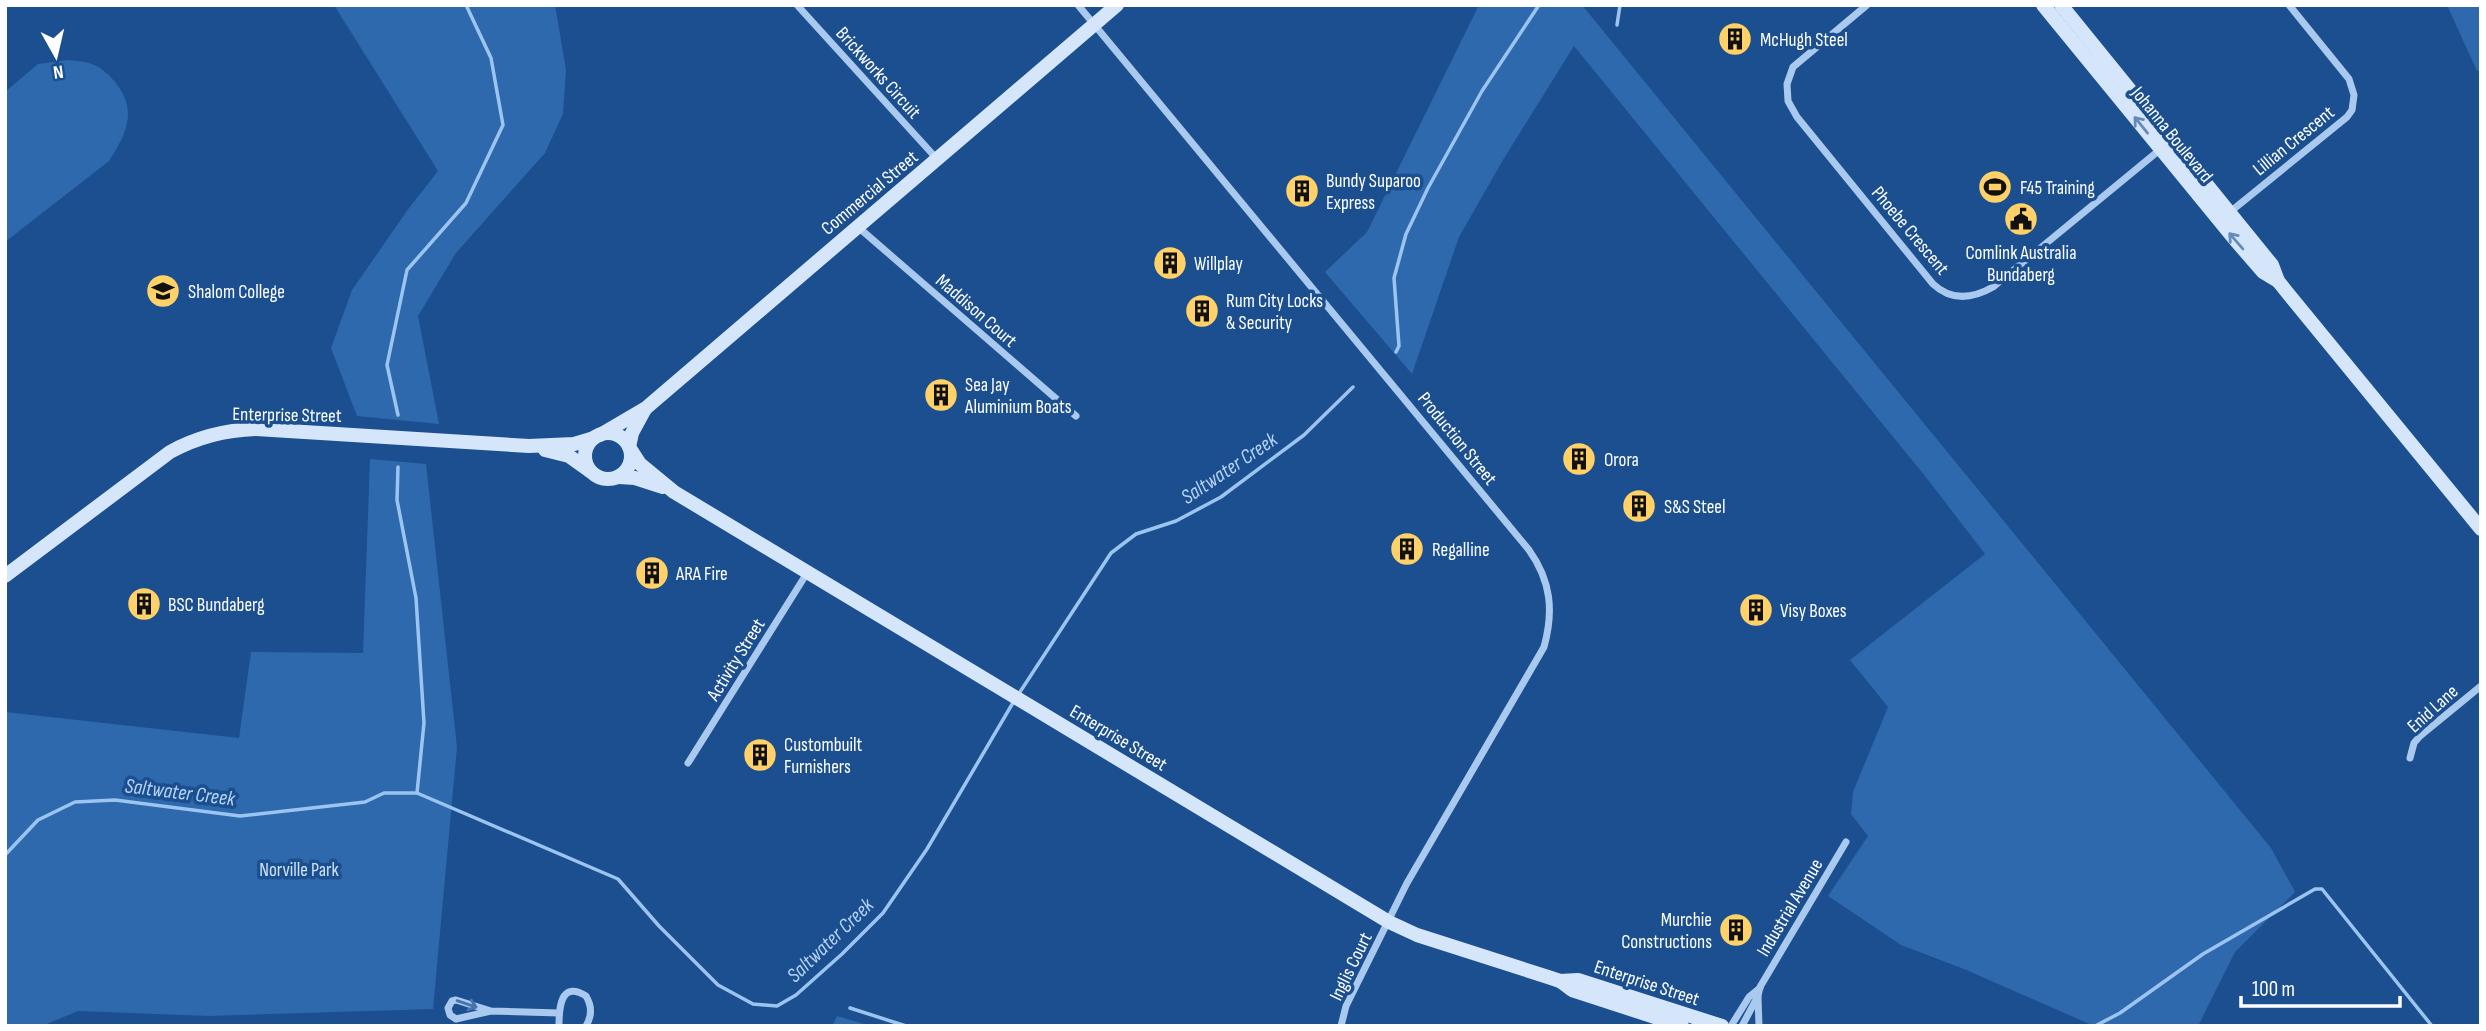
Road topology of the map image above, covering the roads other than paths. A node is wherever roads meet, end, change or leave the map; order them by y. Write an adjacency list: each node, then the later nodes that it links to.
1 (797, 5): 10 (street, Brickworks Circuit)
2 (1078, 5): 8 (street)
3 (1117, 5): 8 (street, Commercial Street)
4 (1867, 5): 9 (street, Phoebe Crescent)
5 (2043, 5): 9 (street, Johanna Boulevard, one-way to 5)
6 (2061, 5): 9 (street, Johanna Boulevard)
7 (2289, 5): 11 (street, Lillian Crescent)
8 (1094, 25): 10 (street, Commercial Street); 28 (street, Production Street)
9 (2166, 145): 11 (street, Johanna Boulevard)
10 (938, 159): 12 (street, Commercial Street)
11 (2225, 217): 21 (street, Johanna Boulevard)
12 (858, 227): 13 (street, Commercial Street); 14 (street, Maddison Court)
13 (646, 408): 15 (street, Commercial Street); 17 (street, Commercial Street)
14 (1076, 416)
15 (597, 436): 16 (street, Enterprise Street); 17 (street); 18 (street)
16 (529, 446): 18 (street, Enterprise Street); 23 (street, Enterprise Street)
17 (630, 448): 19 (street); 20 (street, Enterprise Street)
18 (590, 471): 19 (street)
19 (619, 477): 20 (street, Enterprise Street)
20 (674, 492): 22 (street, Enterprise Street)
21 (2481, 529)
22 (808, 572): 26 (street, Activity Street); 28 (street, Enterprise Street)
23 (5, 576)
24 (2481, 685): 25 (street, Enid Lane)
25 (2410, 758)
26 (688, 763)
27 (1846, 842): 30 (street, Industrial Avenue)
28 (1389, 922): 29 (street, Enterprise Street); 36 (street, Inglis Court)
29 (1560, 981): 37 (street, Enterprise Street); 38 (street, Enterprise Street)
30 (1760, 987): 31 (street, Industrial Avenue); 39 (street, Industrial Avenue)
31 (1758, 996): 40 (street, Industrial Avenue); 41 (street)
32 (491, 1012): 32 (street, one-way to 32); 33 (street)
33 (559, 1013): 34 (street); 35 (street)
34 (559, 1026)
35 (586, 1026)
36 (1341, 1026)
37 (1682, 1026)
38 (1722, 1026)
39 (1731, 1026)
40 (1742, 1026)
41 (1759, 1026)

